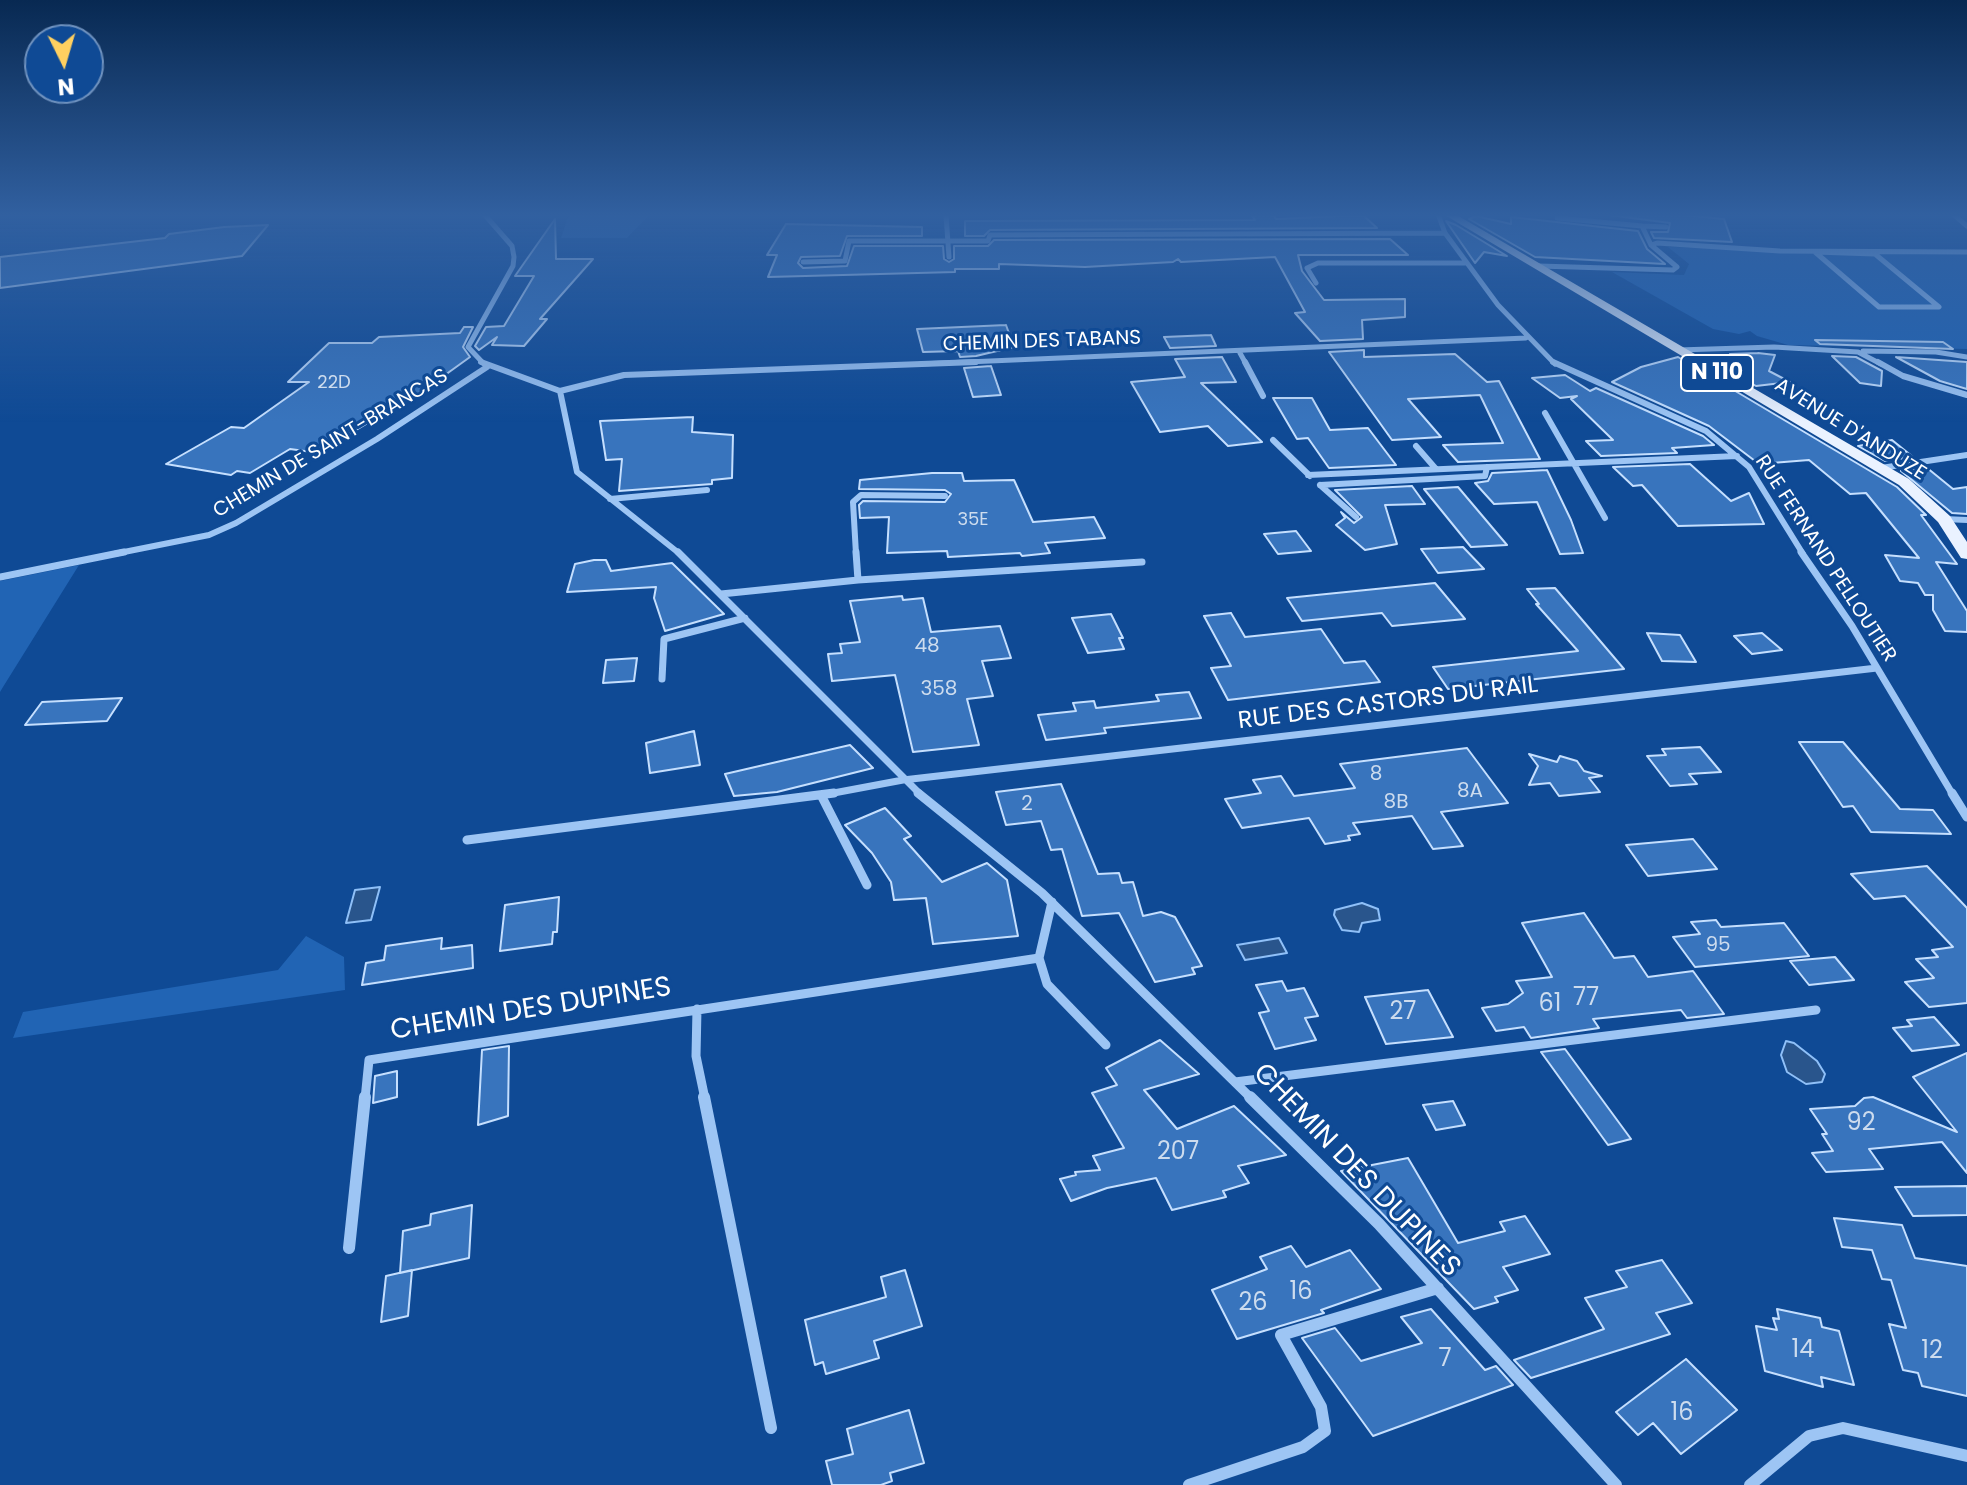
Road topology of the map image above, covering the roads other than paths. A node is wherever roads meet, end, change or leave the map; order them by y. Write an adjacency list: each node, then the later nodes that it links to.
1 (501, 283): 12 (street)
2 (1483, 283): 7 (street, RUE FERNAND PELLOUTIER)
3 (1567, 283): 8 (main road, AVENUE D'ANDUZE / N 110)
4 (1851, 283): 6 (street)
5 (1910, 283): 6 (street)
6 (1926, 307)
7 (1526, 338): 10 (street, CHEMIN DES TABANS); 20 (street, RUE FERNAND PELLOUTIER)
8 (1677, 350): 9 (street); 23 (main road, AVENUE D'ANDUZE / N 110)
9 (1858, 352): 11 (street); 14 (street)
10 (1240, 353): 13 (street, CHEMIN DES TABANS); 15 (street)
11 (1967, 357)
12 (487, 367): 13 (street); 36 (street, CHEMIN DE SAINT-BRANCAS)
13 (560, 391): 29 (street, CHEMIN DES DUPINES)
14 (1967, 395)
15 (1263, 396)
16 (1545, 413): 21 (street)
17 (1273, 440): 25 (street)
18 (1416, 446): 24 (street)
19 (1967, 455): 23 (street)
20 (1738, 456): 21 (street); 40 (street, RUE FERNAND PELLOUTIER)
21 (1575, 463): 22 (street); 31 (street)
22 (1487, 467): 24 (street); 26 (street)
23 (1880, 468): 32 (main road, AVENUE D'ANDUZE / N 110)
24 (1436, 469): 25 (street)
25 (1308, 475): 26 (street)
26 (1320, 485): 30 (street)
27 (707, 490): 29 (street)
28 (945, 496): 37 (street)
29 (609, 499): 38 (street, CHEMIN DES DUPINES)
30 (1356, 517)
31 (1605, 518)
32 (1944, 519): 33 (street); 34 (main road, AVENUE D'ANDUZE / N 110)
33 (1967, 520)
34 (1967, 554)
35 (1142, 562): 37 (street)
36 (0, 577)
37 (858, 580): 38 (street)
38 (721, 594): 39 (street, CHEMIN DES DUPINES)
39 (745, 618): 41 (street); 42 (street, CHEMIN DES DUPINES)
40 (1877, 668): 42 (street, RUE DES CASTORS DU RAIL); 44 (street, RUE FERNAND PELLOUTIER)
41 (662, 679)
42 (903, 780): 43 (street); 47 (street, CHEMIN DES DUPINES)
43 (821, 795): 45 (street); 46 (street)
44 (1967, 817)
45 (467, 840)
46 (867, 885)
47 (1052, 902): 48 (street); 52 (street, CHEMIN DES DUPINES)
48 (1039, 958): 49 (street, CHEMIN DES DUPINES); 51 (street)
49 (697, 1009): 53 (street, CHEMIN DES DUPINES); 55 (street, CHEMIN DES DUPINES)
50 (1816, 1010): 52 (street)
51 (1106, 1045)
52 (1235, 1082): 54 (street, CHEMIN DES DUPINES)
53 (349, 1248)
54 (1438, 1288): 57 (street); 58 (street, CHEMIN DES DUPINES)
55 (771, 1428)
56 (1967, 1456): 59 (street)
57 (1189, 1485)
58 (1616, 1485)
59 (1750, 1485)

